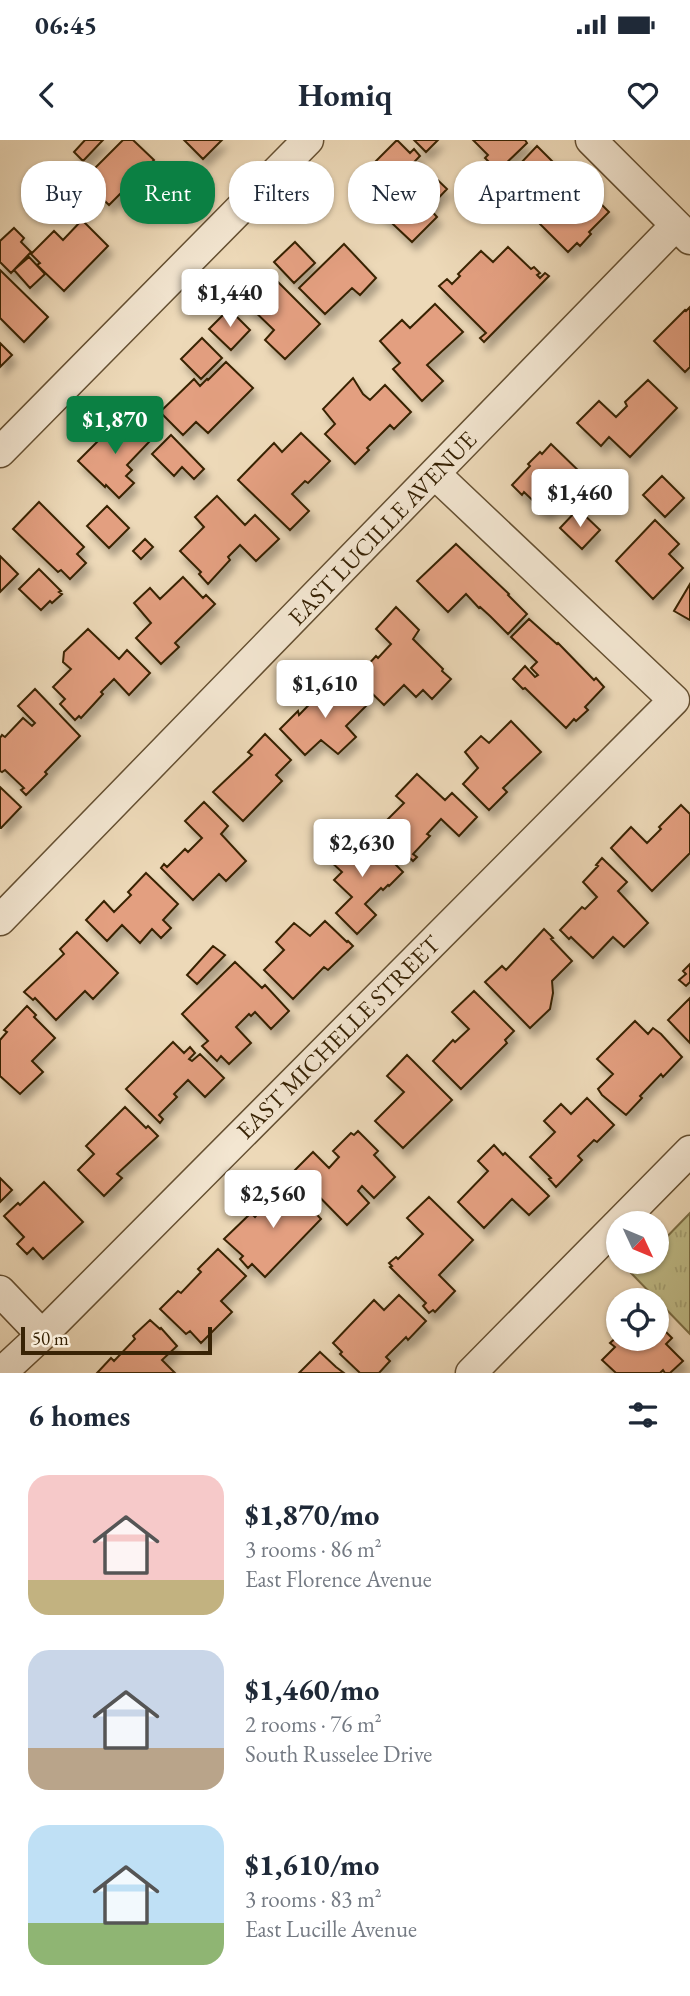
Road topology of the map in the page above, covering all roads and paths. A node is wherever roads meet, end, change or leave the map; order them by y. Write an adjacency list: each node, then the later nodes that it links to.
1 (308, 140): 4 (street)
2 (591, 140): 3 (street)
3 (683, 232): 5 (street, EAST LUCILLE AVENUE)
4 (0, 452)
5 (435, 474): 6 (street, EAST LUCILLE AVENUE); 11 (street, EAST MICHELLE STREET)
6 (0, 920)
7 (690, 1151): 8 (street)
8 (631, 1211)
9 (606, 1236): 13 (street)
10 (0, 1291): 11 (street)
11 (42, 1335): 12 (street, EAST MICHELLE STREET)
12 (1, 1373)
13 (471, 1373)

